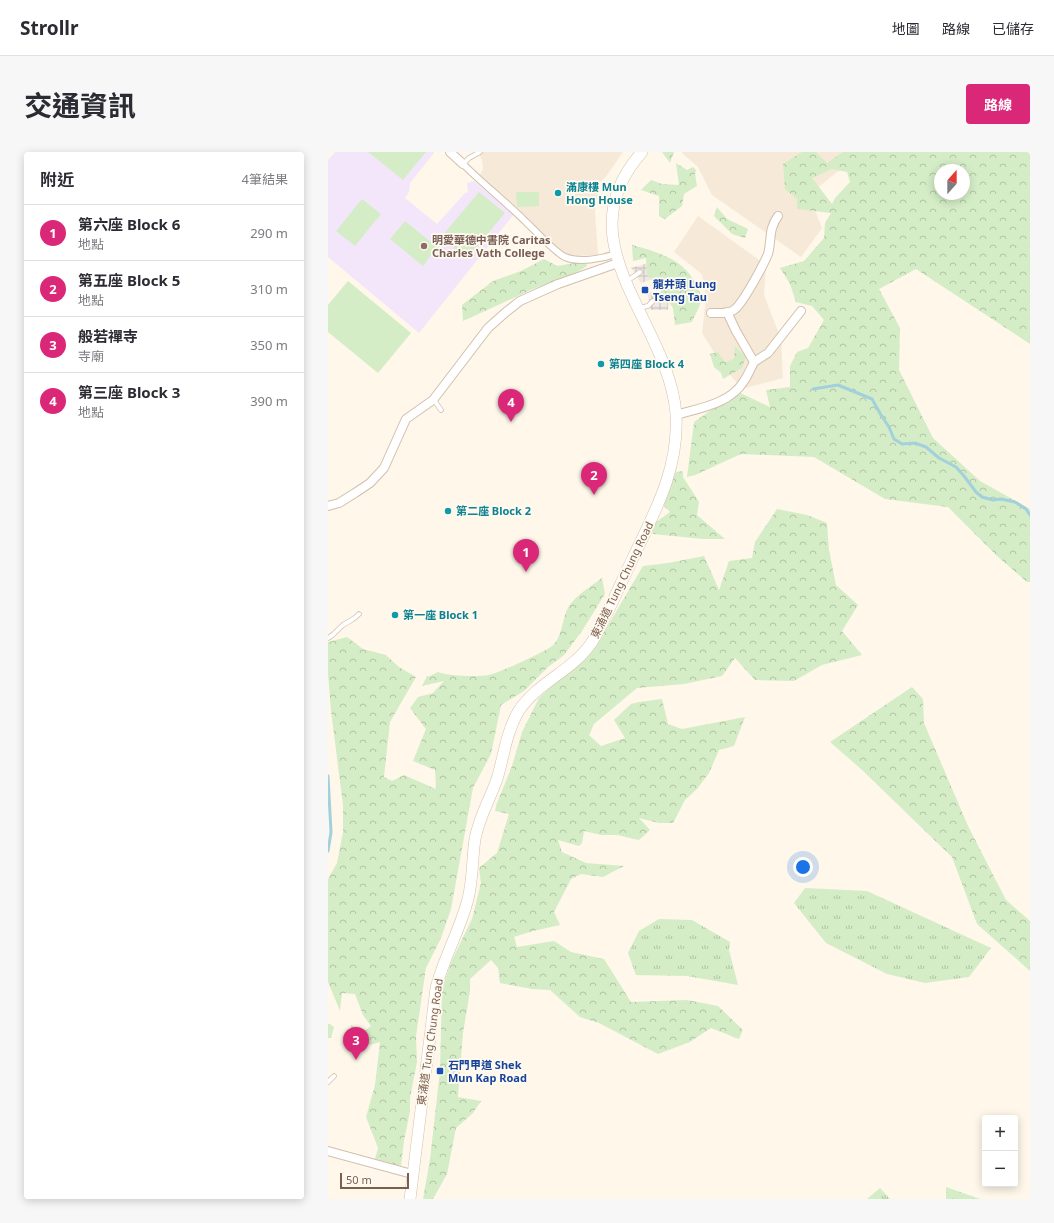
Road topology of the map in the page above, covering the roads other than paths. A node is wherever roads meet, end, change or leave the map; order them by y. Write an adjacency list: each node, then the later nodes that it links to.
1 (450, 152): 4 (street)
2 (480, 152): 4 (lane)
3 (642, 152): 6 (main road, 東涌道 Tung Chung Road)
4 (463, 164): 6 (street)
5 (778, 216): 12 (street)
6 (617, 259): 8 (main road, 東涌道 Tung Chung Road); 15 (street)
7 (640, 272): 8 (lane)
8 (625, 282): 10 (main road, 東涌道 Tung Chung Road)
9 (653, 301): 10 (lane)
10 (638, 308): 17 (main road, 東涌道 Tung Chung Road)
11 (801, 311): 14 (street)
12 (727, 312): 13 (street); 14 (street)
13 (711, 313)
14 (754, 362): 17 (street)
15 (433, 400): 16 (lane); 18 (street)
16 (441, 410)
17 (676, 415): 24 (main road, 東涌道 Tung Chung Road)
18 (328, 506)
19 (359, 614): 20 (lane)
20 (328, 638)
21 (334, 1076): 22 (lane)
22 (328, 1082)
23 (328, 1151): 24 (street)
24 (412, 1174): 25 (main road, 東涌道 Tung Chung Road)
25 (410, 1199)

